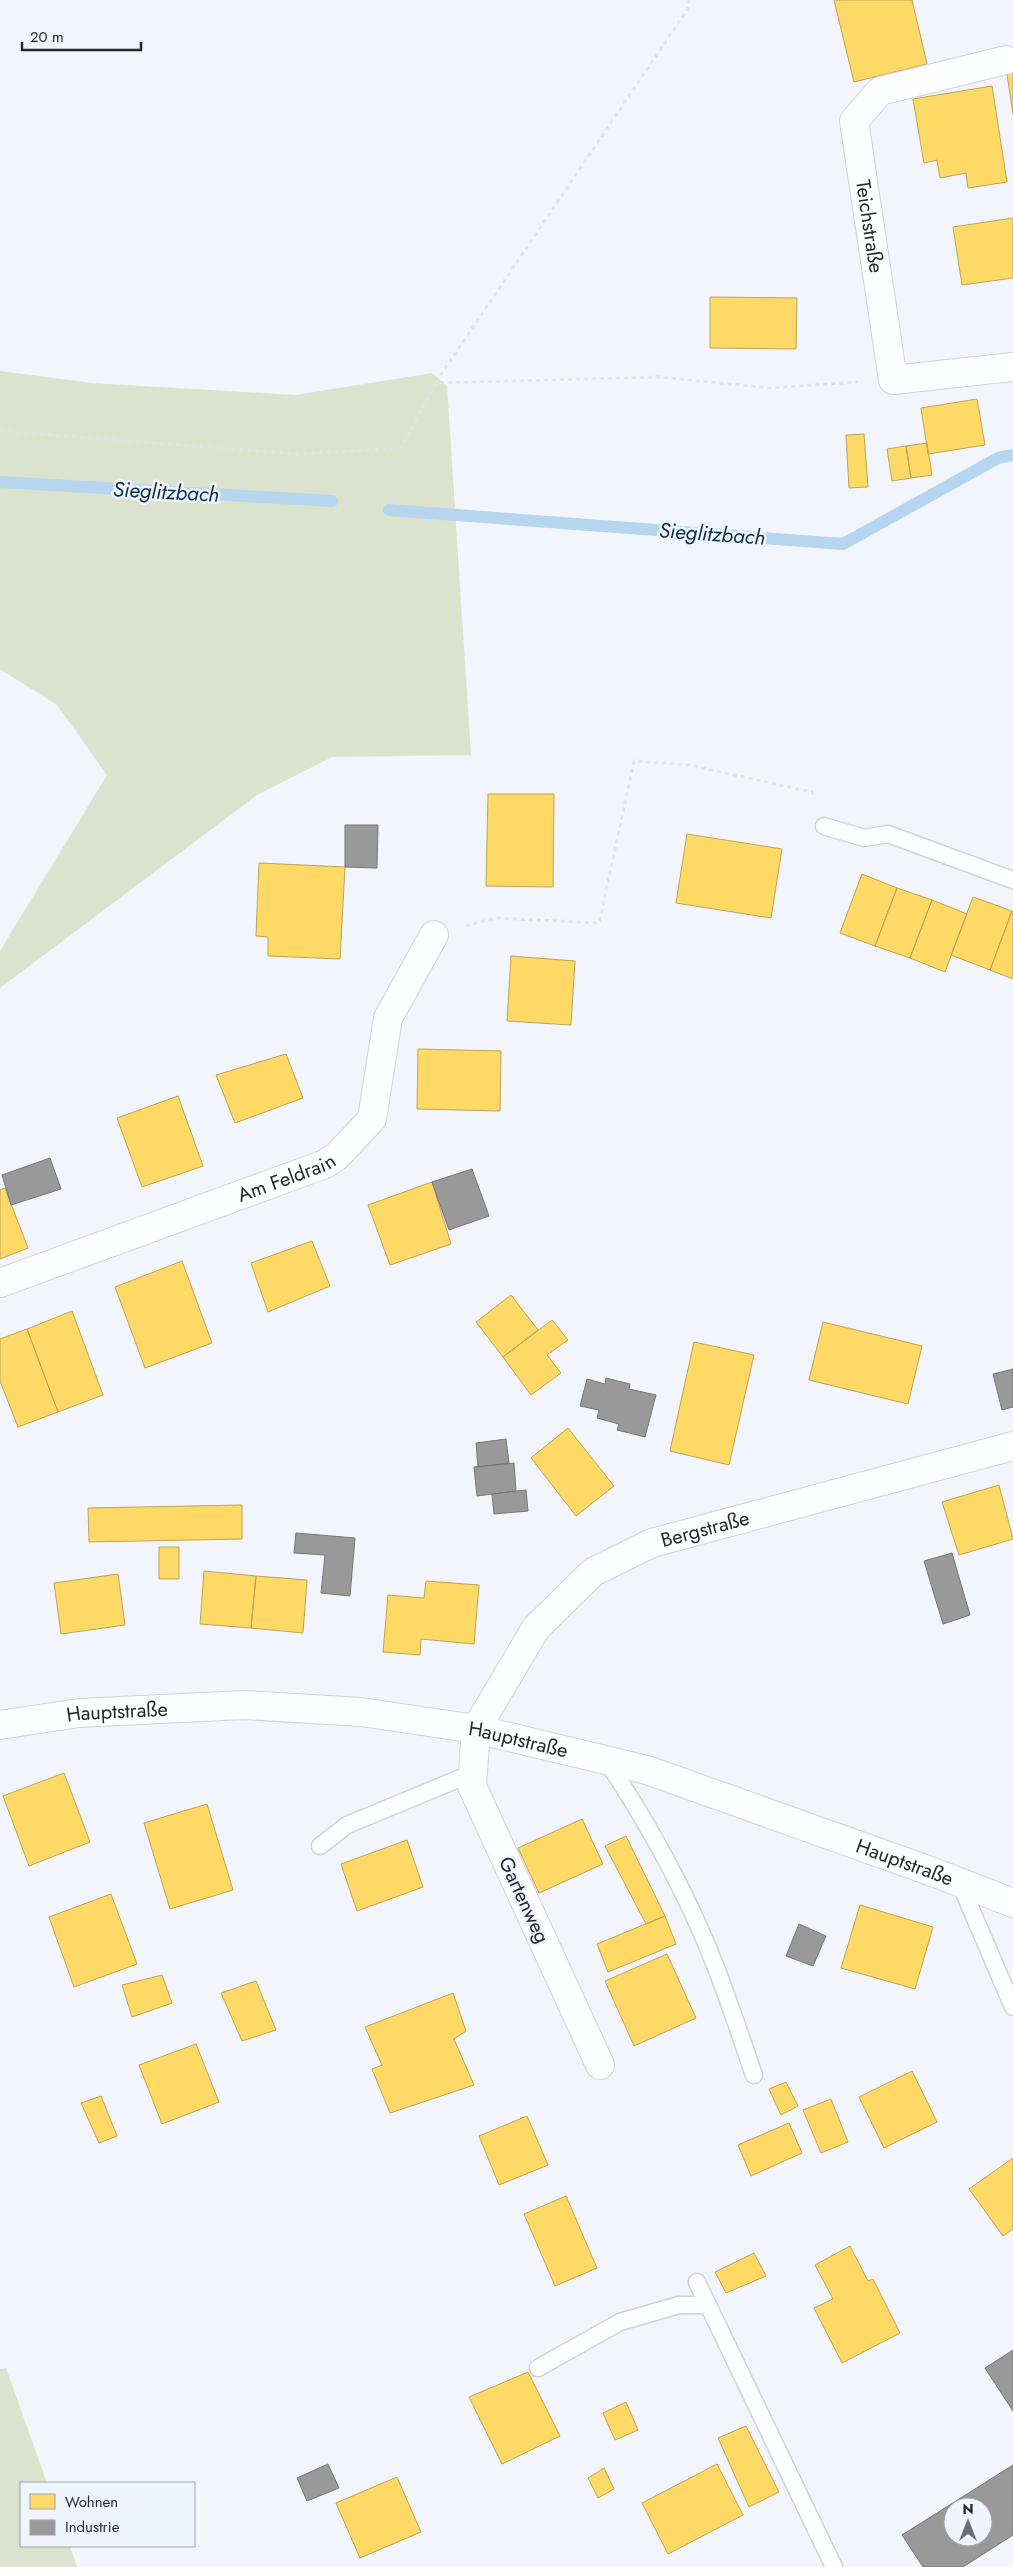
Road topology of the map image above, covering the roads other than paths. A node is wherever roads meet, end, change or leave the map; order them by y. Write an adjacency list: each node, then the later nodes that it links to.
1 (1006, 60): 2 (street, Teichstraße)
2 (1013, 367)
3 (824, 826): 4 (lane)
4 (1013, 880)
5 (434, 935): 6 (street, Am Feldrain)
6 (0, 1282)
7 (1013, 1446): 9 (street, Bergstraße)
8 (0, 1725): 9 (street, Hauptstraße)
9 (476, 1729): 10 (street, Hauptstraße); 11 (street, Gartenweg)
10 (606, 1760): 13 (street, Hauptstraße); 17 (lane)
11 (473, 1773): 12 (lane); 16 (street, Gartenweg)
12 (320, 1846)
13 (959, 1882): 14 (street, Hauptstraße); 15 (lane)
14 (1013, 1903)
15 (1013, 2007)
16 (600, 2065)
17 (754, 2075)
18 (697, 2282): 19 (lane)
19 (708, 2305): 20 (lane); 21 (lane)
20 (538, 2368)
21 (834, 2567)

